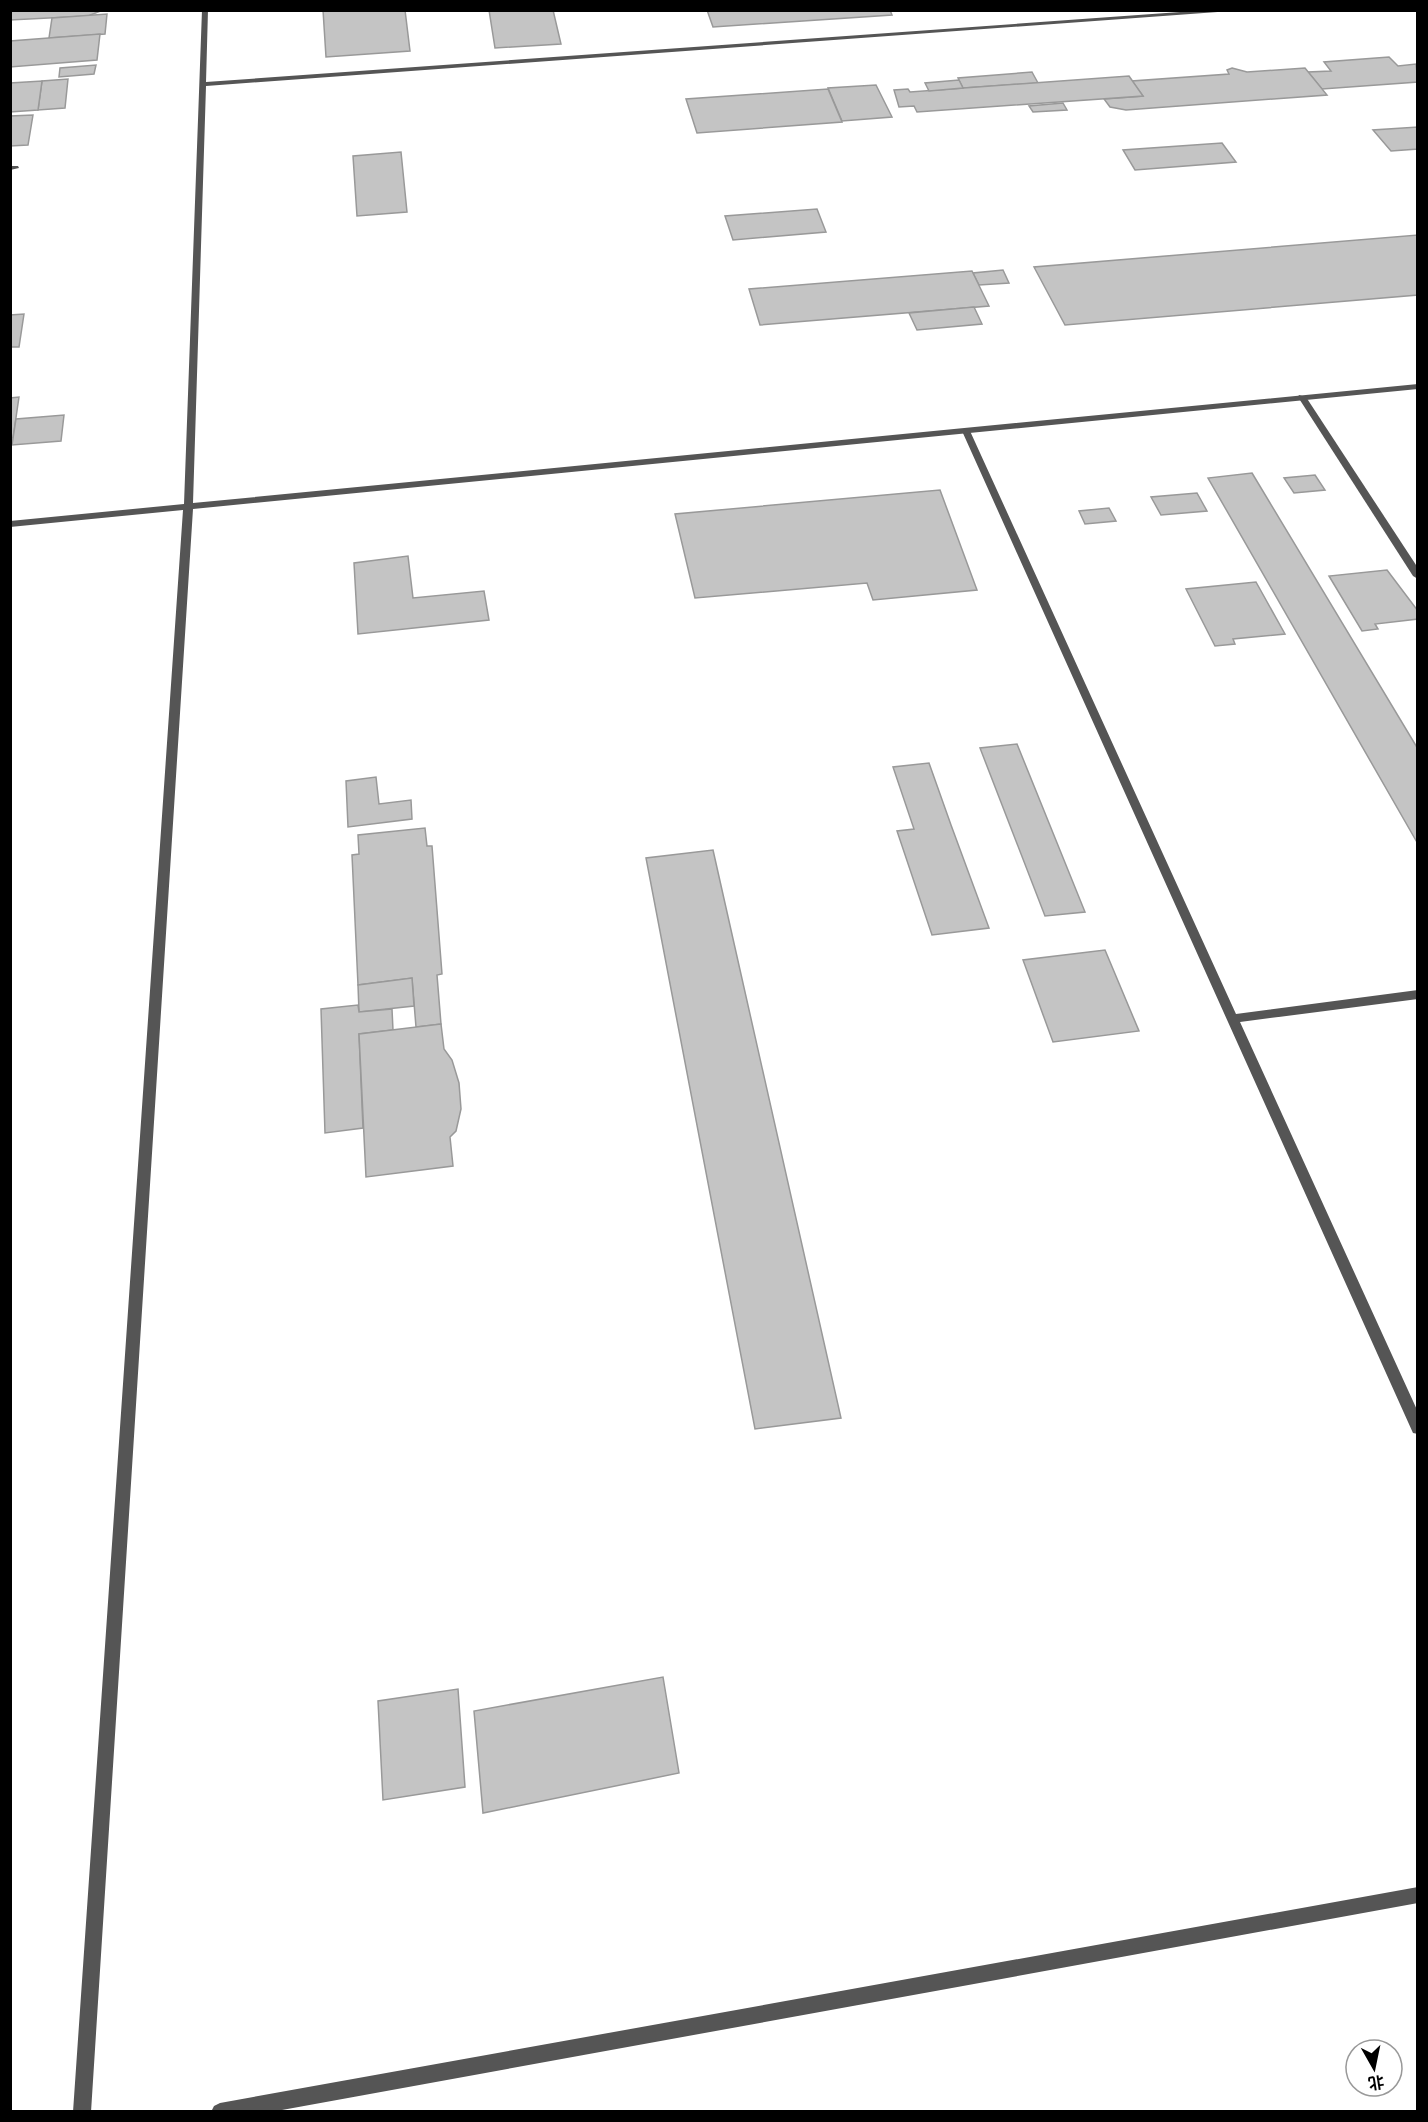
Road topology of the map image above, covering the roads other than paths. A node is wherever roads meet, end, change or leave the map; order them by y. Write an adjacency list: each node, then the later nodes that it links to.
1 (206, 10): 3 (street)
2 (1242, 10): 3 (street)
3 (202, 84): 7 (street)
4 (1418, 386): 5 (street)
5 (1302, 397): 6 (street); 9 (street)
6 (966, 431): 7 (street); 11 (street)
7 (188, 508): 8 (street); 14 (street)
8 (10, 524)
9 (1418, 576)
10 (1418, 994): 11 (street)
11 (1232, 1019): 12 (street)
12 (1418, 1428)
13 (1418, 1895): 15 (street)
14 (82, 2112)
15 (220, 2112)

